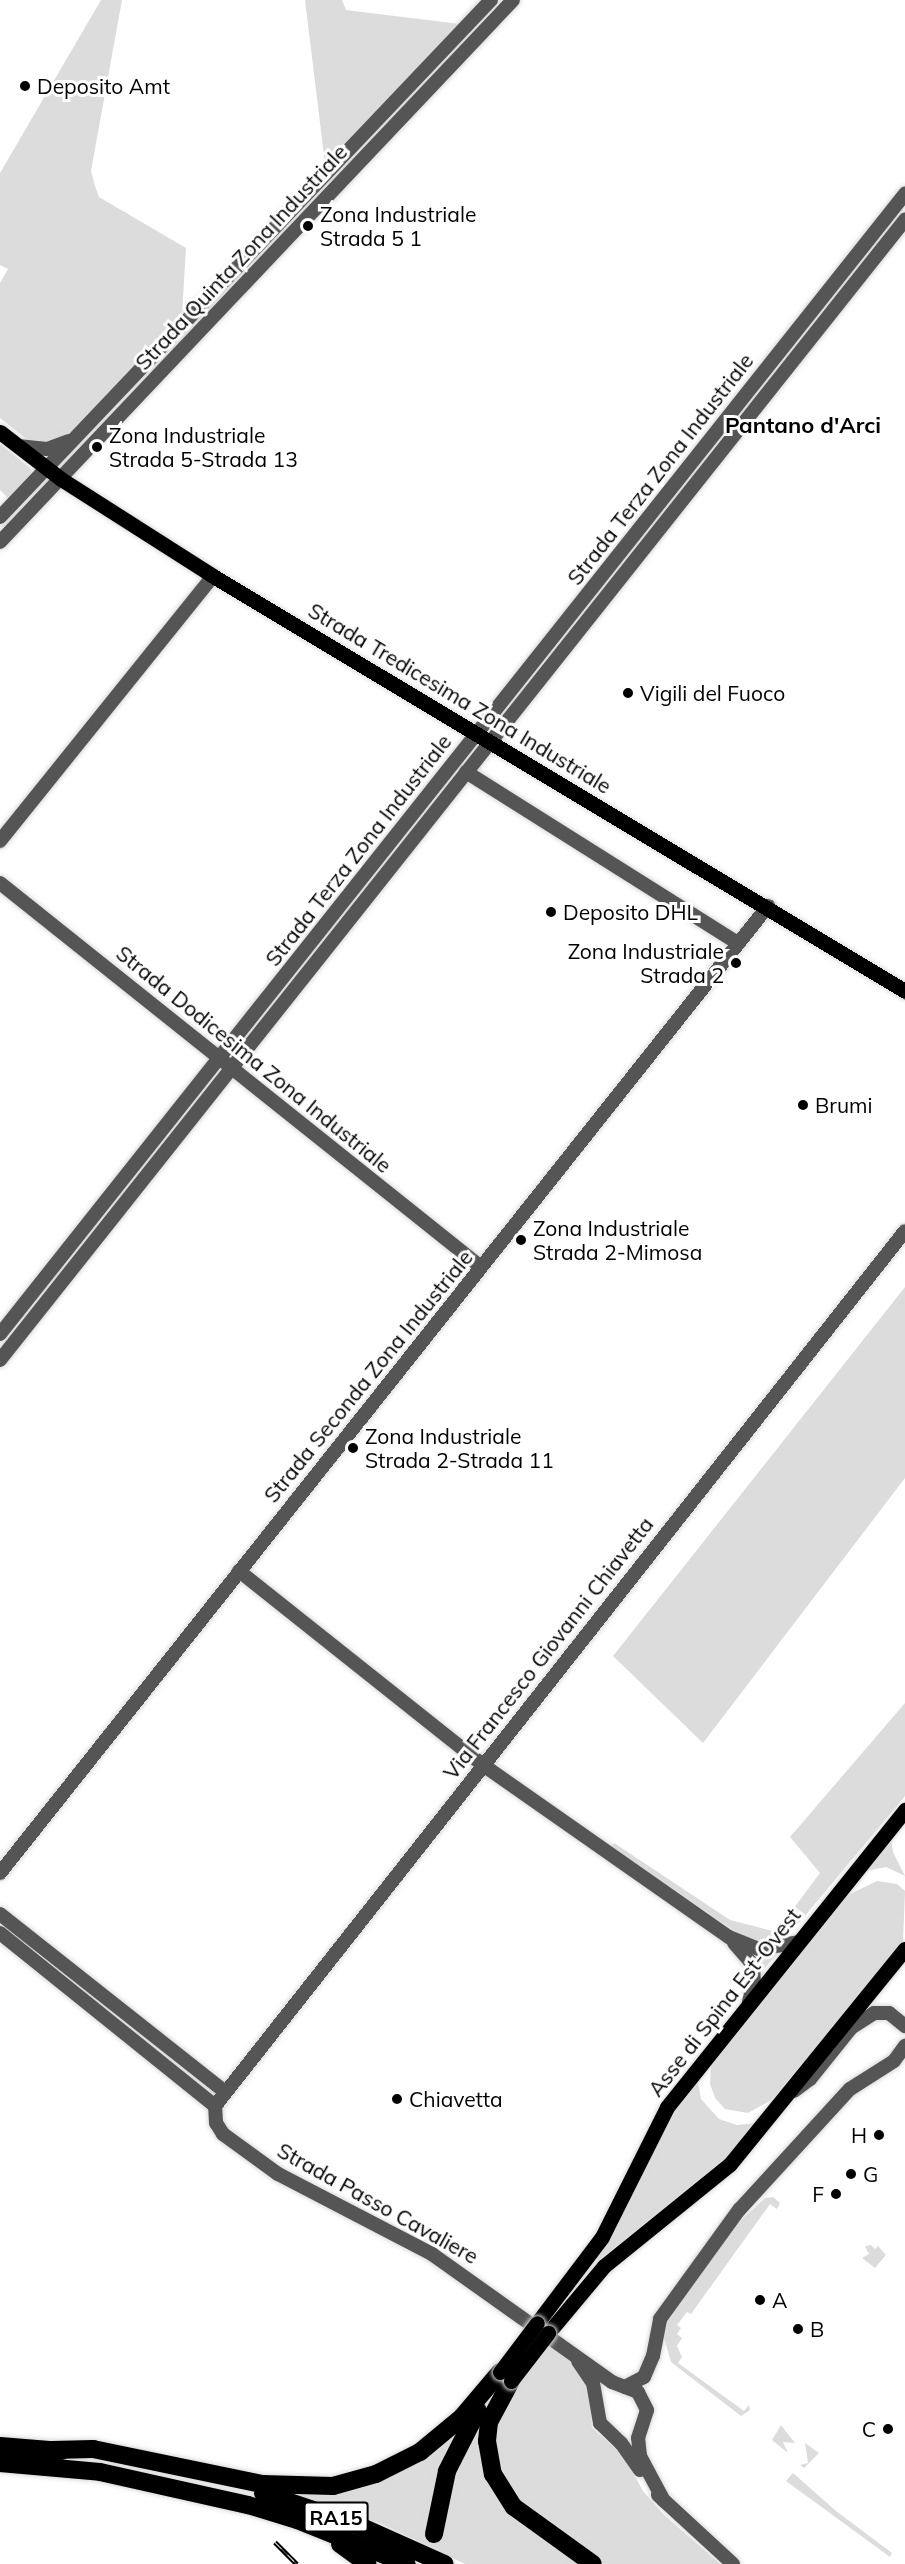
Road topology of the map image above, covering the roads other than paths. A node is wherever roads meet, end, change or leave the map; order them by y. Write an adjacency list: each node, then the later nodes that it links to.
1 (491, 0): 7 (street, Strada Quinta Zona Industriale)
2 (513, 0): 11 (street, Strada Quinta Zona Industriale)
3 (905, 194): 6 (street, Strada Terza Zona Industriale)
4 (905, 220): 9 (street, Strada Terza Zona Industriale)
5 (0, 432): 8 (main road, Strada Tredicesima Zona Industriale)
6 (712, 436): 9 (street); 15 (street, Strada Terza Zona Industriale)
7 (74, 439): 8 (street); 10 (street, Strada Quinta Zona Industriale)
8 (18, 446): 10 (main road, Strada Tredicesima Zona Industriale)
9 (725, 447): 16 (street, Strada Terza Zona Industriale)
10 (47, 469): 11 (main road, Strada Tredicesima Zona Industriale); 12 (street, Strada Quinta Zona Industriale)
11 (61, 479): 13 (street, Strada Quinta Zona Industriale); 14 (main road, Strada Tredicesima Zona Industriale)
12 (0, 518)
13 (0, 542)
14 (213, 576): 15 (main road, Strada Tredicesima Zona Industriale); 18 (street)
15 (477, 733): 16 (main road, Strada Tredicesima Zona Industriale); 19 (street, Strada Terza Zona Industriale)
16 (491, 741): 17 (street, Strada Terza Zona Industriale); 22 (main road, Strada Tredicesima Zona Industriale)
17 (466, 772): 20 (street, Strada Terza Zona Industriale); 23 (street)
18 (0, 842)
19 (388, 843): 20 (street); 25 (street, Strada Terza Zona Industriale)
20 (400, 855): 26 (street, Strada Terza Zona Industriale)
21 (0, 883): 25 (street, Strada Dodicesima Zona Industriale)
22 (768, 906): 23 (street, Strada Seconda Zona Industriale); 24 (main road, Strada Tredicesima Zona Industriale)
23 (738, 943): 30 (street, Strada Seconda Zona Industriale)
24 (905, 991)
25 (220, 1059): 26 (street, Strada Dodicesima Zona Industriale); 27 (street, Strada Terza Zona Industriale)
26 (233, 1069): 28 (street, Strada Terza Zona Industriale); 30 (street, Strada Dodicesima Zona Industriale)
27 (110, 1196): 28 (street); 31 (street, Strada Terza Zona Industriale)
28 (123, 1207): 32 (street, Strada Terza Zona Industriale)
29 (905, 1231): 34 (street, Via Francesco Giovanni Chiavetta)
30 (481, 1267): 33 (street, Strada Seconda Zona Industriale)
31 (0, 1334)
32 (0, 1360)
33 (239, 1571): 34 (street); 36 (street, Strada Seconda Zona Industriale)
34 (483, 1765): 39 (street); 45 (street, Via Francesco Giovanni Chiavetta)
35 (905, 1810): 40 (main road, Asse di Spina Est-Ovest)
36 (0, 1873)
37 (0, 1914): 45 (street)
38 (0, 1933): 47 (street)
39 (729, 1937): 40 (street); 42 (street)
40 (798, 1942): 42 (main road, Asse di Spina Est-Ovest)
41 (905, 1949): 46 (main road)
42 (749, 2002): 48 (main road, Asse di Spina Est-Ovest)
43 (905, 2026): 46 (street)
44 (905, 2046): 51 (street)
45 (224, 2091): 47 (street, Via Francesco Giovanni Chiavetta)
46 (785, 2098): 48 (main road)
47 (215, 2106): 49 (street, Strada Passo Cavaliere)
48 (542, 2328): 50 (main road, bridge)
49 (566, 2348): 51 (street); 52 (street)
50 (505, 2376): 56 (highway); 60 (highway); 64 (highway)
51 (623, 2386): 52 (street); 53 (street)
52 (597, 2406): 54 (street)
53 (640, 2428): 54 (street); 58 (street)
54 (613, 2435): 58 (street)
55 (0, 2446): 56 (highway, RA15)
56 (52, 2450): 63 (highway, RA15)
57 (0, 2463): 59 (highway, RA15)
58 (664, 2501): 65 (street)
59 (297, 2520): 61 (highway); 62 (highway, RA15)
60 (434, 2534)
61 (368, 2564)
62 (407, 2564)
63 (445, 2564)
64 (593, 2564)
65 (733, 2564)

